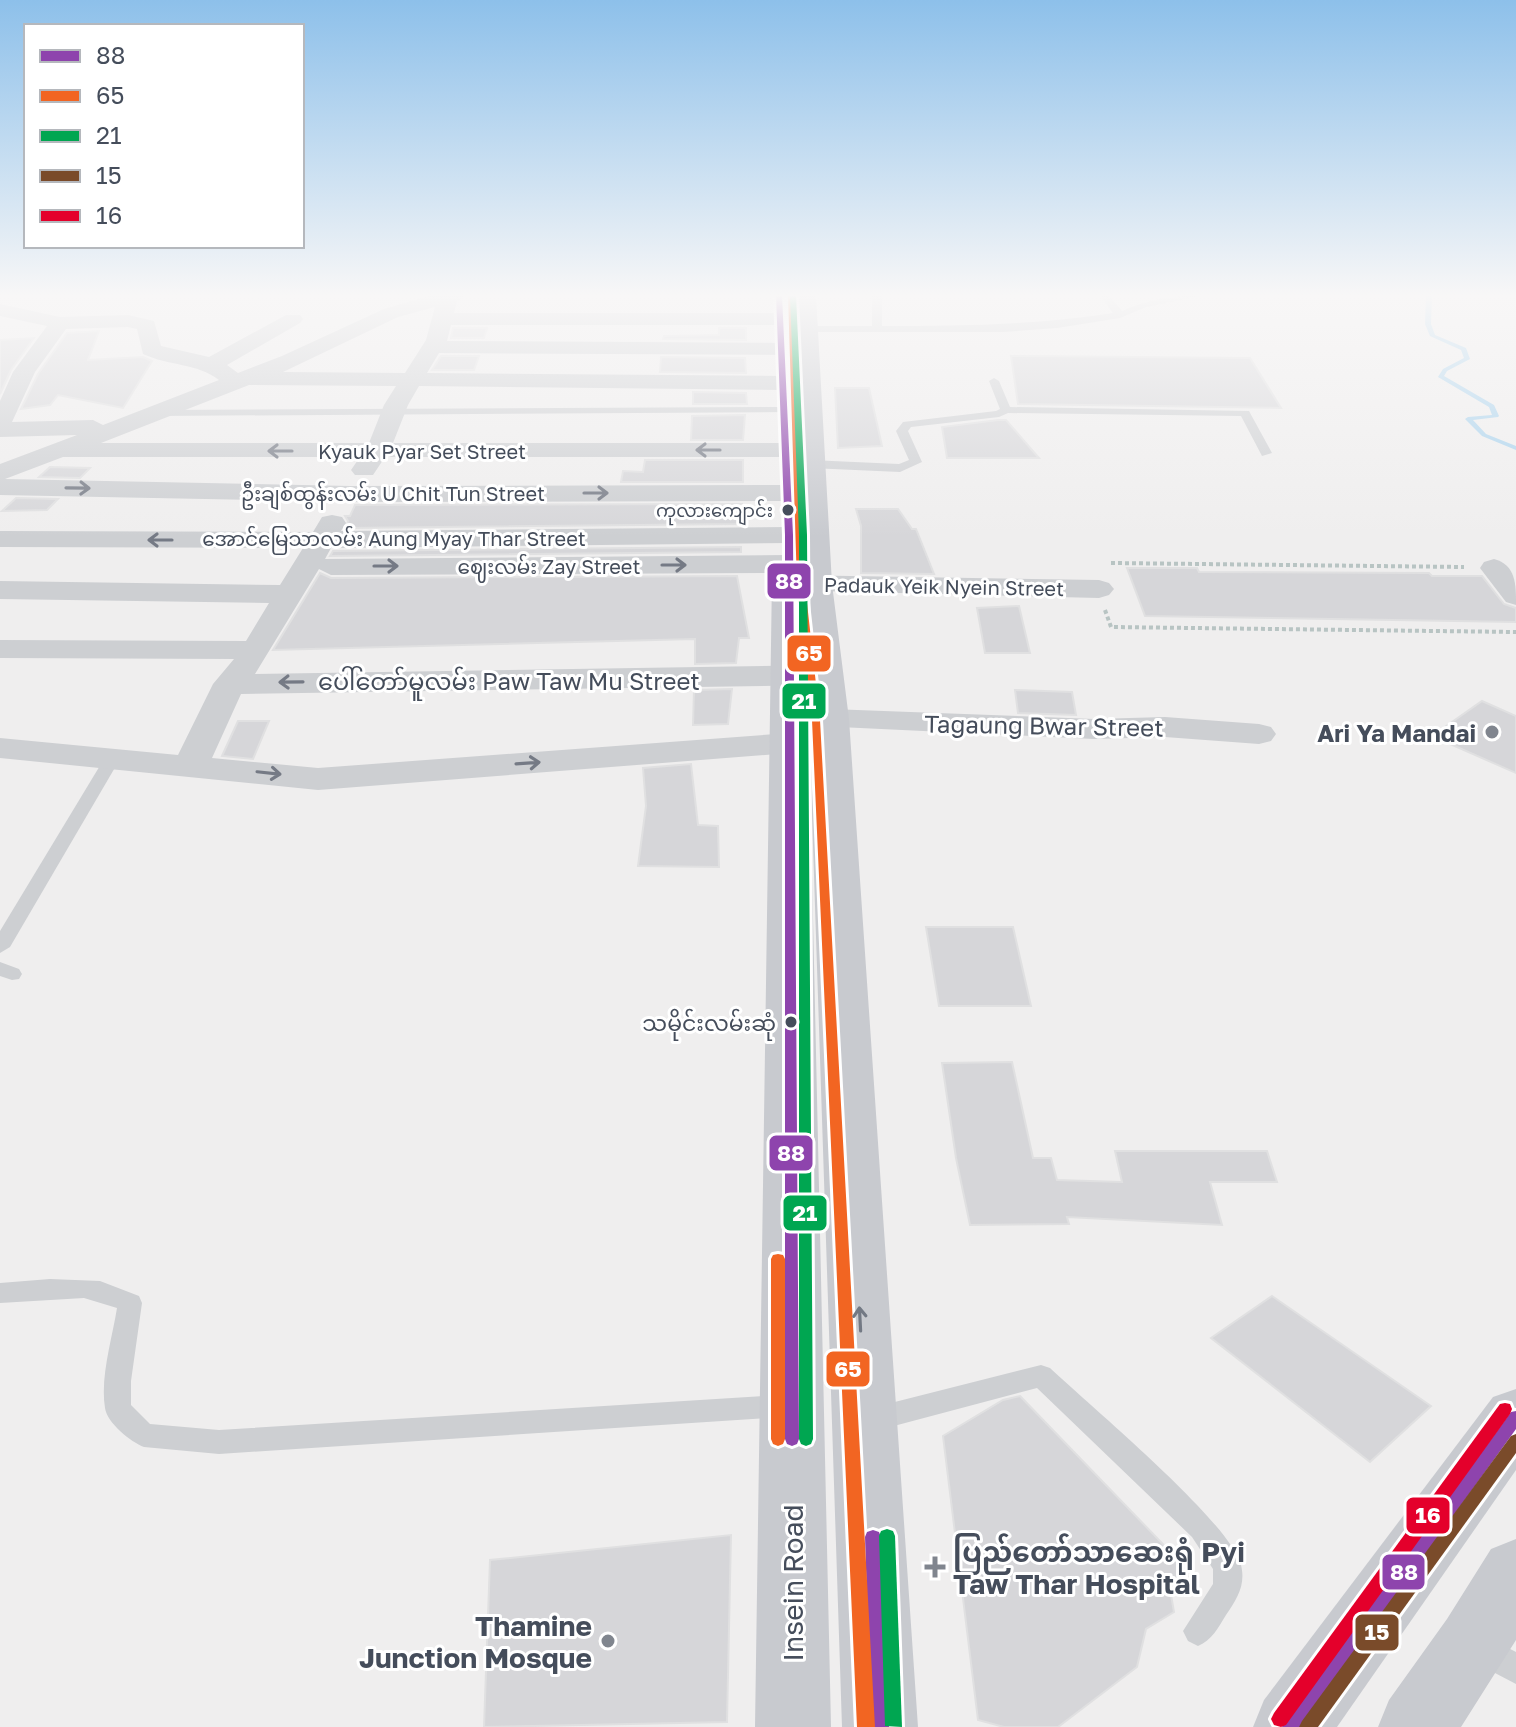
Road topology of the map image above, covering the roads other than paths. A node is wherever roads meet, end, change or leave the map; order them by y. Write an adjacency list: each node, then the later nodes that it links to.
1 (23, 376): 14 (street)
2 (234, 376): 7 (street)
3 (253, 376): 7 (street)
4 (415, 376): 8 (street)
5 (784, 376): 10 (main road)
6 (792, 376): 20 (main road)
7 (242, 380): 8 (street); 13 (street)
8 (412, 380): 10 (street); 12 (street)
9 (994, 381): 11 (lane)
10 (782, 397): 12 (lane); 20 (main road)
11 (1006, 410): 19 (lane); 20 (lane)
12 (393, 412): 13 (lane); 18 (street)
13 (156, 413): 15 (street)
14 (0, 422)
15 (117, 427): 16 (street); 17 (street)
16 (0, 430)
17 (58, 450): 18 (street, Kyauk Pyar Set Street, one-way to 17); 21 (street)
18 (376, 451): 20 (street, Kyauk Pyar Set Street, one-way to 18); 23 (street)
19 (1266, 453)
20 (798, 457): 26 (main road); 26 (main road)
21 (0, 473)
22 (0, 487): 23 (street, ဦးချစ်ထွန်းလမ်း U Chit Tun Street, one-way to 23)
23 (350, 494): 25 (street); 26 (street, ဦးချစ်ထွန်းလမ်း U Chit Tun Street, one-way to 26)
24 (0, 539): 25 (street, အောင်မြေသာလမ်း Aung Myay Thar Street, one-way to 24)
25 (322, 540): 26 (street, အောင်မြေသာလမ်း Aung Myay Thar Street); 27 (street)
26 (794, 552): 27 (street, ဈေးလမ်း Zay Street, one-way to 26); 29 (street, Padauk Yeik Nyein Street); 36 (main road)
27 (308, 566): 31 (street)
28 (1494, 568): 32 (street)
29 (1102, 576)
30 (0, 590): 31 (street)
31 (289, 594): 34 (street)
32 (1516, 596)
33 (0, 649): 34 (street)
34 (256, 650): 35 (street)
35 (229, 684): 36 (street, ပေါ်တော်မူလမ်း Paw Taw Mu Street, one-way to 35); 40 (street)
36 (808, 703): 37 (street, Tagaung Bwar Street); 40 (street, one-way to 36); 44 (main road, Insein Road); 45 (main road, one-way to 36)
37 (1259, 734)
38 (0, 748): 39 (street)
39 (112, 759): 40 (street); 41 (lane)
40 (191, 765)
41 (0, 947)
42 (0, 1293): 44 (lane)
43 (1516, 1417): 51 (main road)
44 (792, 1422): 49 (main road, Insein Road)
45 (866, 1422): 47 (lane); 50 (main road)
46 (1516, 1573): 48 (main road)
47 (1198, 1631)
48 (1495, 1657): 52 (main road)
49 (793, 1727)
50 (880, 1727)
51 (1291, 1727)
52 (1416, 1727)

